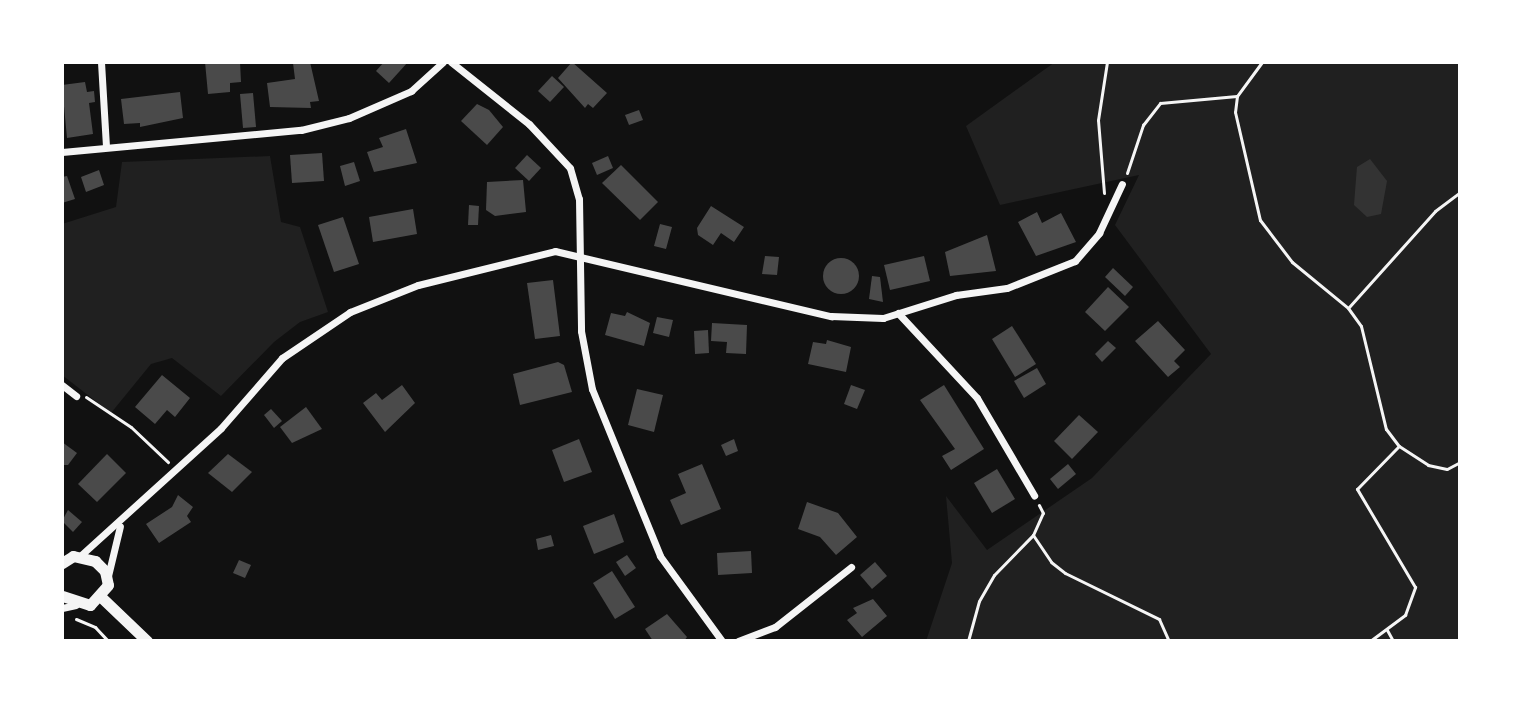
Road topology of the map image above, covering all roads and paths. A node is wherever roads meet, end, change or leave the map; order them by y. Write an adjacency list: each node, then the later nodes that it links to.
1 (101, 62): 7 (street)
2 (443, 62): 7 (street)
3 (451, 62): 12 (street)
4 (1107, 62): 11 (path)
5 (1262, 62): 6 (path)
6 (1237, 96): 9 (path); 13 (path)
7 (106, 147): 8 (street)
8 (62, 152)
9 (1122, 184): 11 (street)
10 (1460, 192): 13 (path)
11 (1104, 216): 14 (street)
12 (584, 257): 14 (street); 19 (street); 35 (street)
13 (1348, 308): 17 (path)
14 (898, 313): 20 (street)
15 (62, 385): 16 (street)
16 (76, 396): 19 (path)
17 (1399, 446): 18 (path); 32 (path)
18 (1460, 462)
19 (173, 467): 21 (street)
20 (1034, 495): 22 (path)
21 (120, 524): 23 (street); 26 (street)
22 (1033, 535): 37 (path); 38 (path)
23 (80, 556): 24 (main road); 26 (main road)
24 (62, 563)
25 (851, 567): 36 (street)
26 (108, 578): 28 (main road)
27 (62, 596): 29 (main road)
28 (101, 597): 29 (main road); 34 (main road)
29 (76, 605): 30 (street)
30 (62, 608)
31 (62, 618): 33 (path)
32 (1386, 629): 39 (path); 40 (path)
33 (108, 641)
34 (147, 641)
35 (722, 641)
36 (738, 641)
37 (968, 641)
38 (1169, 641)
39 (1370, 641)
40 (1393, 641)

